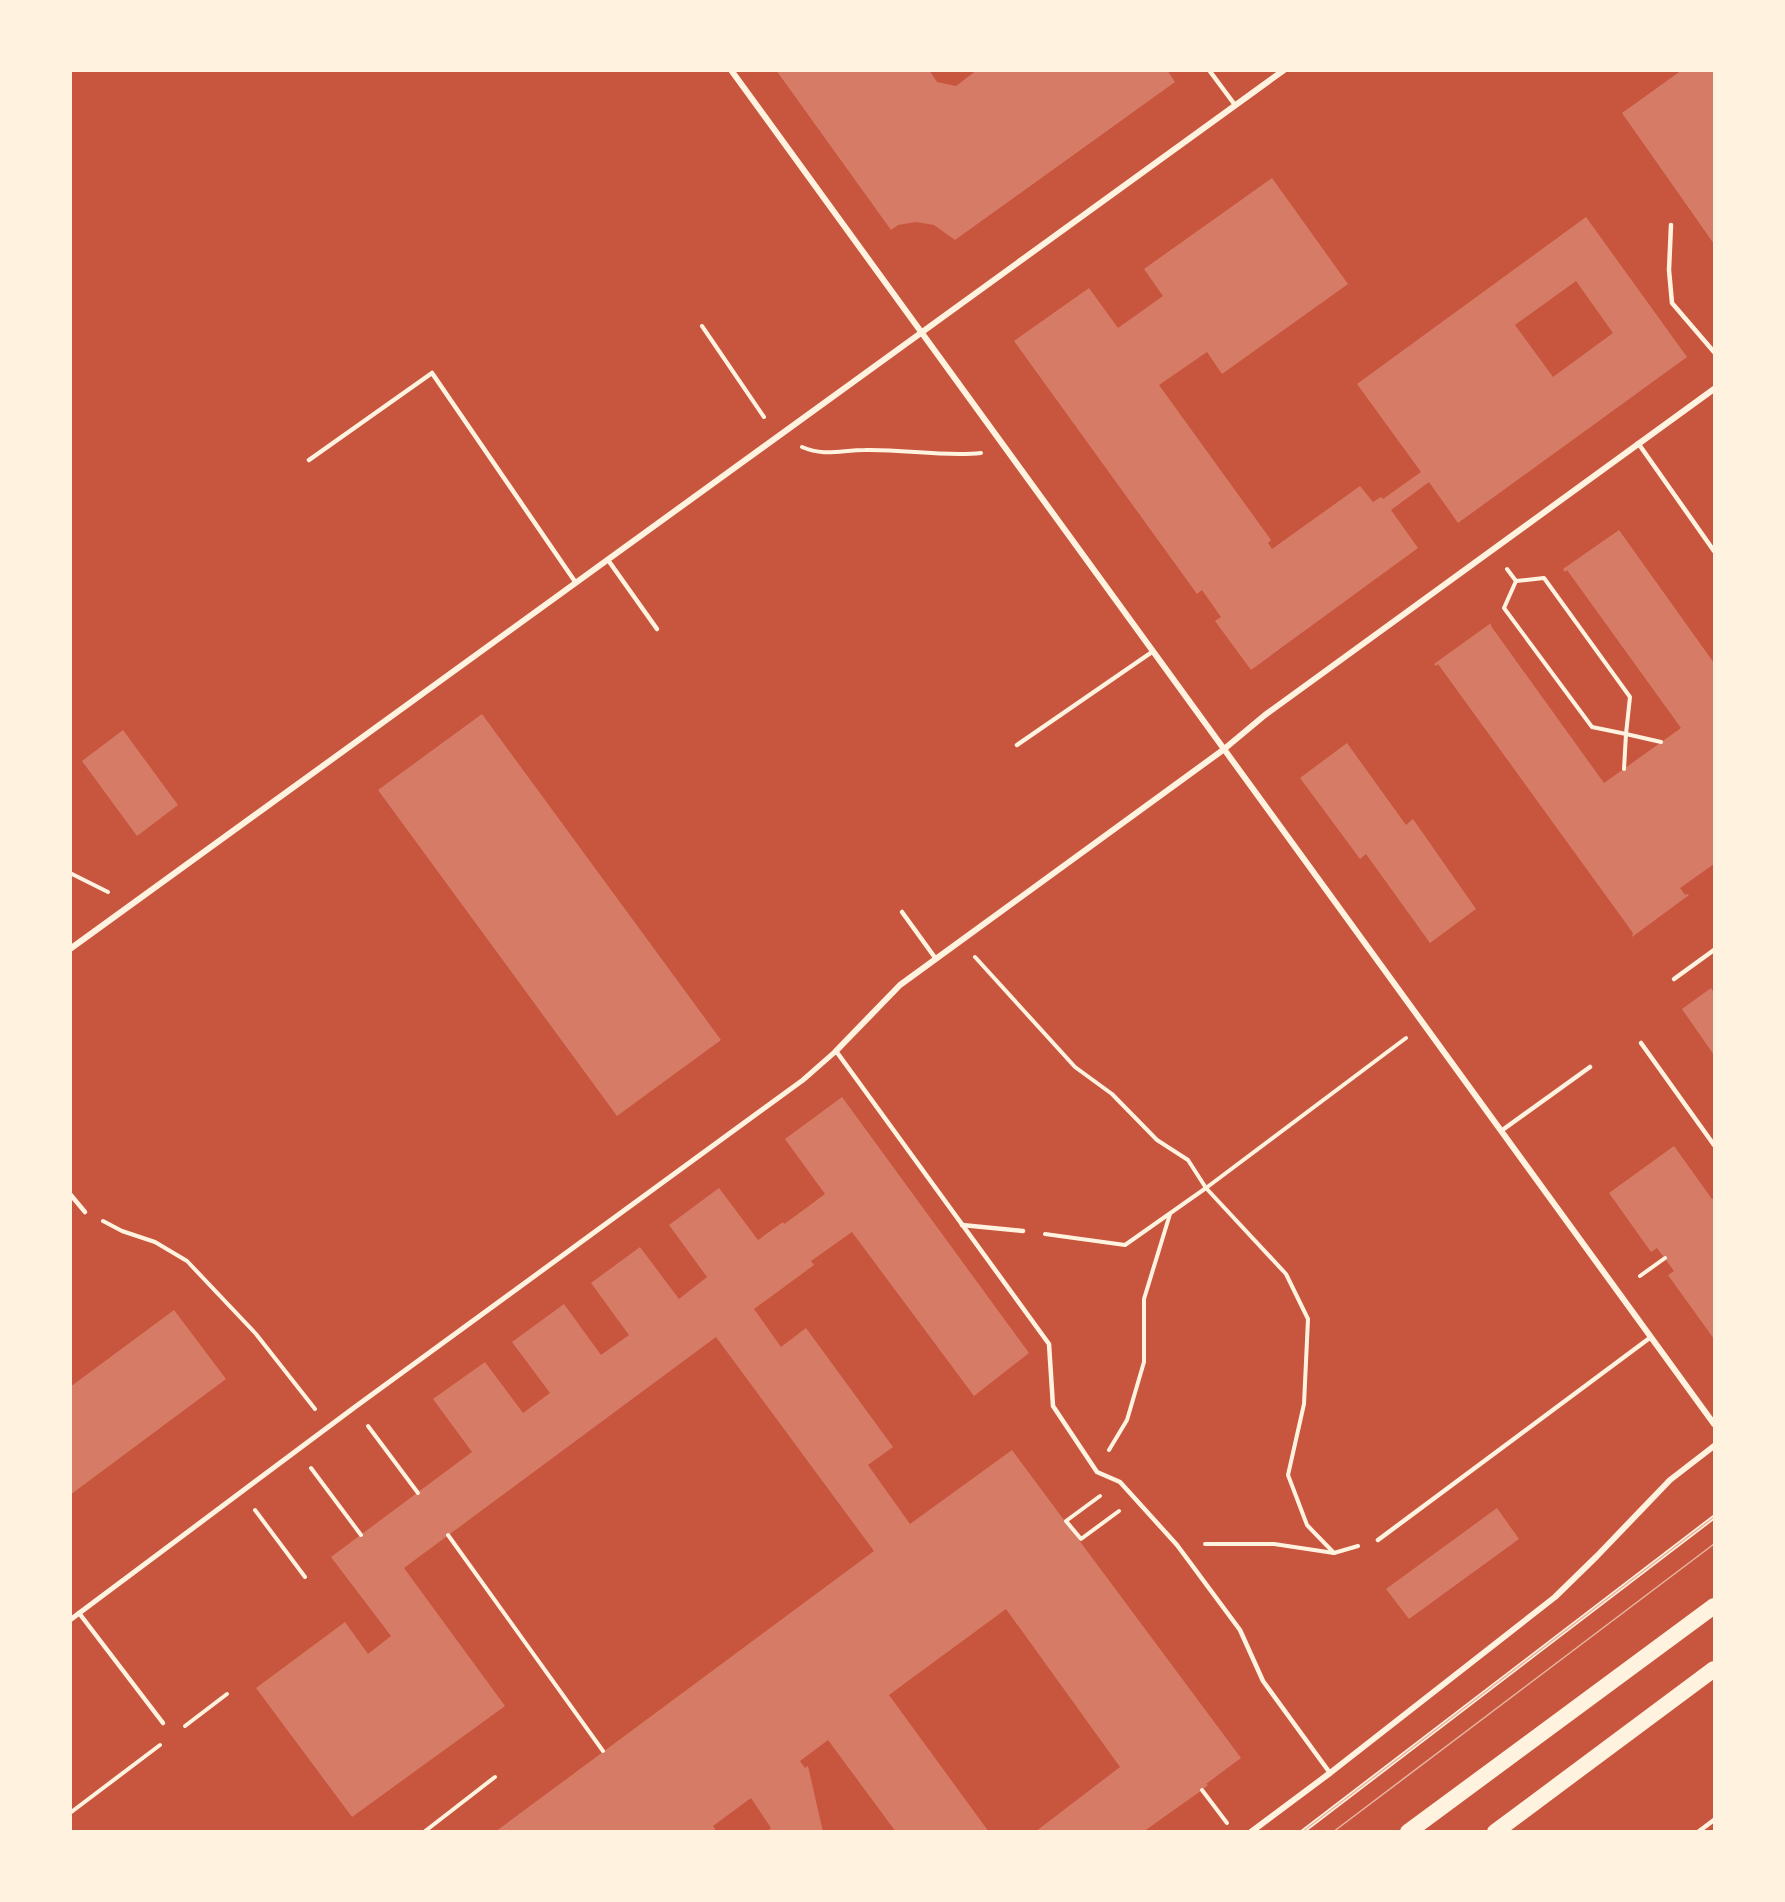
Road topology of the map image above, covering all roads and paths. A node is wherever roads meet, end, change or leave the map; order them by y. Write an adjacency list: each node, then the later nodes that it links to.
1 (731, 70): 7 (street)
2 (1209, 70): 4 (lane)
3 (1284, 70): 4 (street)
4 (1235, 105): 7 (street)
5 (1671, 225): 8 (lane)
6 (702, 326): 10 (path)
7 (921, 333): 10 (street); 12 (street)
8 (1714, 352)
9 (1714, 388): 11 (street)
10 (778, 436): 12 (path); 15 (street)
11 (1638, 443): 14 (lane); 24 (street)
12 (1006, 450): 20 (street)
13 (309, 460): 18 (lane)
14 (1714, 551)
15 (608, 560): 18 (street); 19 (lane)
16 (1507, 569): 17 (path)
17 (1516, 581): 21 (path); 21 (path)
18 (576, 583): 27 (street)
19 (657, 629)
20 (1152, 652): 23 (lane); 24 (street)
21 (1626, 734): 22 (path); 25 (path)
22 (1661, 742)
23 (1017, 745)
24 (1223, 750): 29 (street); 34 (street)
25 (1624, 769)
26 (70, 873): 27 (path)
27 (133, 904): 30 (street)
28 (902, 912): 32 (lane)
29 (961, 941): 32 (street); 40 (path)
30 (70, 949)
31 (1714, 950): 33 (lane)
32 (936, 959): 36 (street)
33 (1674, 979)
34 (1423, 1025): 38 (street); 40 (path)
35 (1641, 1043): 39 (lane)
36 (836, 1051): 44 (lane); 49 (street)
37 (1590, 1067): 38 (lane)
38 (1501, 1131): 48 (street)
39 (1714, 1145)
40 (1206, 1188): 43 (path); 63 (path)
41 (70, 1194): 42 (lane)
42 (85, 1212): 51 (path)
43 (1171, 1213): 45 (path); 54 (path)
44 (962, 1225): 45 (lane); 54 (lane)
45 (1023, 1231)
46 (1665, 1258): 47 (path)
47 (1640, 1276)
48 (1651, 1337): 50 (street); 62 (lane)
49 (355, 1407): 51 (street); 56 (path)
50 (1714, 1424)
51 (329, 1426): 53 (street)
52 (1714, 1446): 74 (street)
53 (297, 1450): 55 (street); 60 (path)
54 (1097, 1472): 63 (lane)
55 (241, 1491): 64 (path); 66 (street)
56 (418, 1492)
57 (1072, 1516): 59 (path)
58 (1714, 1517): 82 (lane)
59 (1127, 1518)
60 (361, 1535)
61 (448, 1535): 73 (path)
62 (1378, 1540)
63 (1177, 1545): 74 (lane)
64 (305, 1577)
65 (1714, 1606): 83 (highway)
66 (79, 1613): 67 (street); 70 (lane)
67 (70, 1620)
68 (1714, 1669): 84 (highway)
69 (227, 1694): 71 (path)
70 (163, 1723)
71 (184, 1726)
72 (165, 1741): 77 (path)
73 (603, 1751)
74 (1330, 1773): 81 (street)
75 (495, 1777): 80 (path)
76 (1202, 1790): 79 (path)
77 (70, 1813)
78 (1714, 1820): 85 (lane)
79 (1227, 1823)
80 (424, 1832)
81 (1251, 1832)
82 (1302, 1832)
83 (1408, 1832)
84 (1495, 1832)
85 (1698, 1832)

